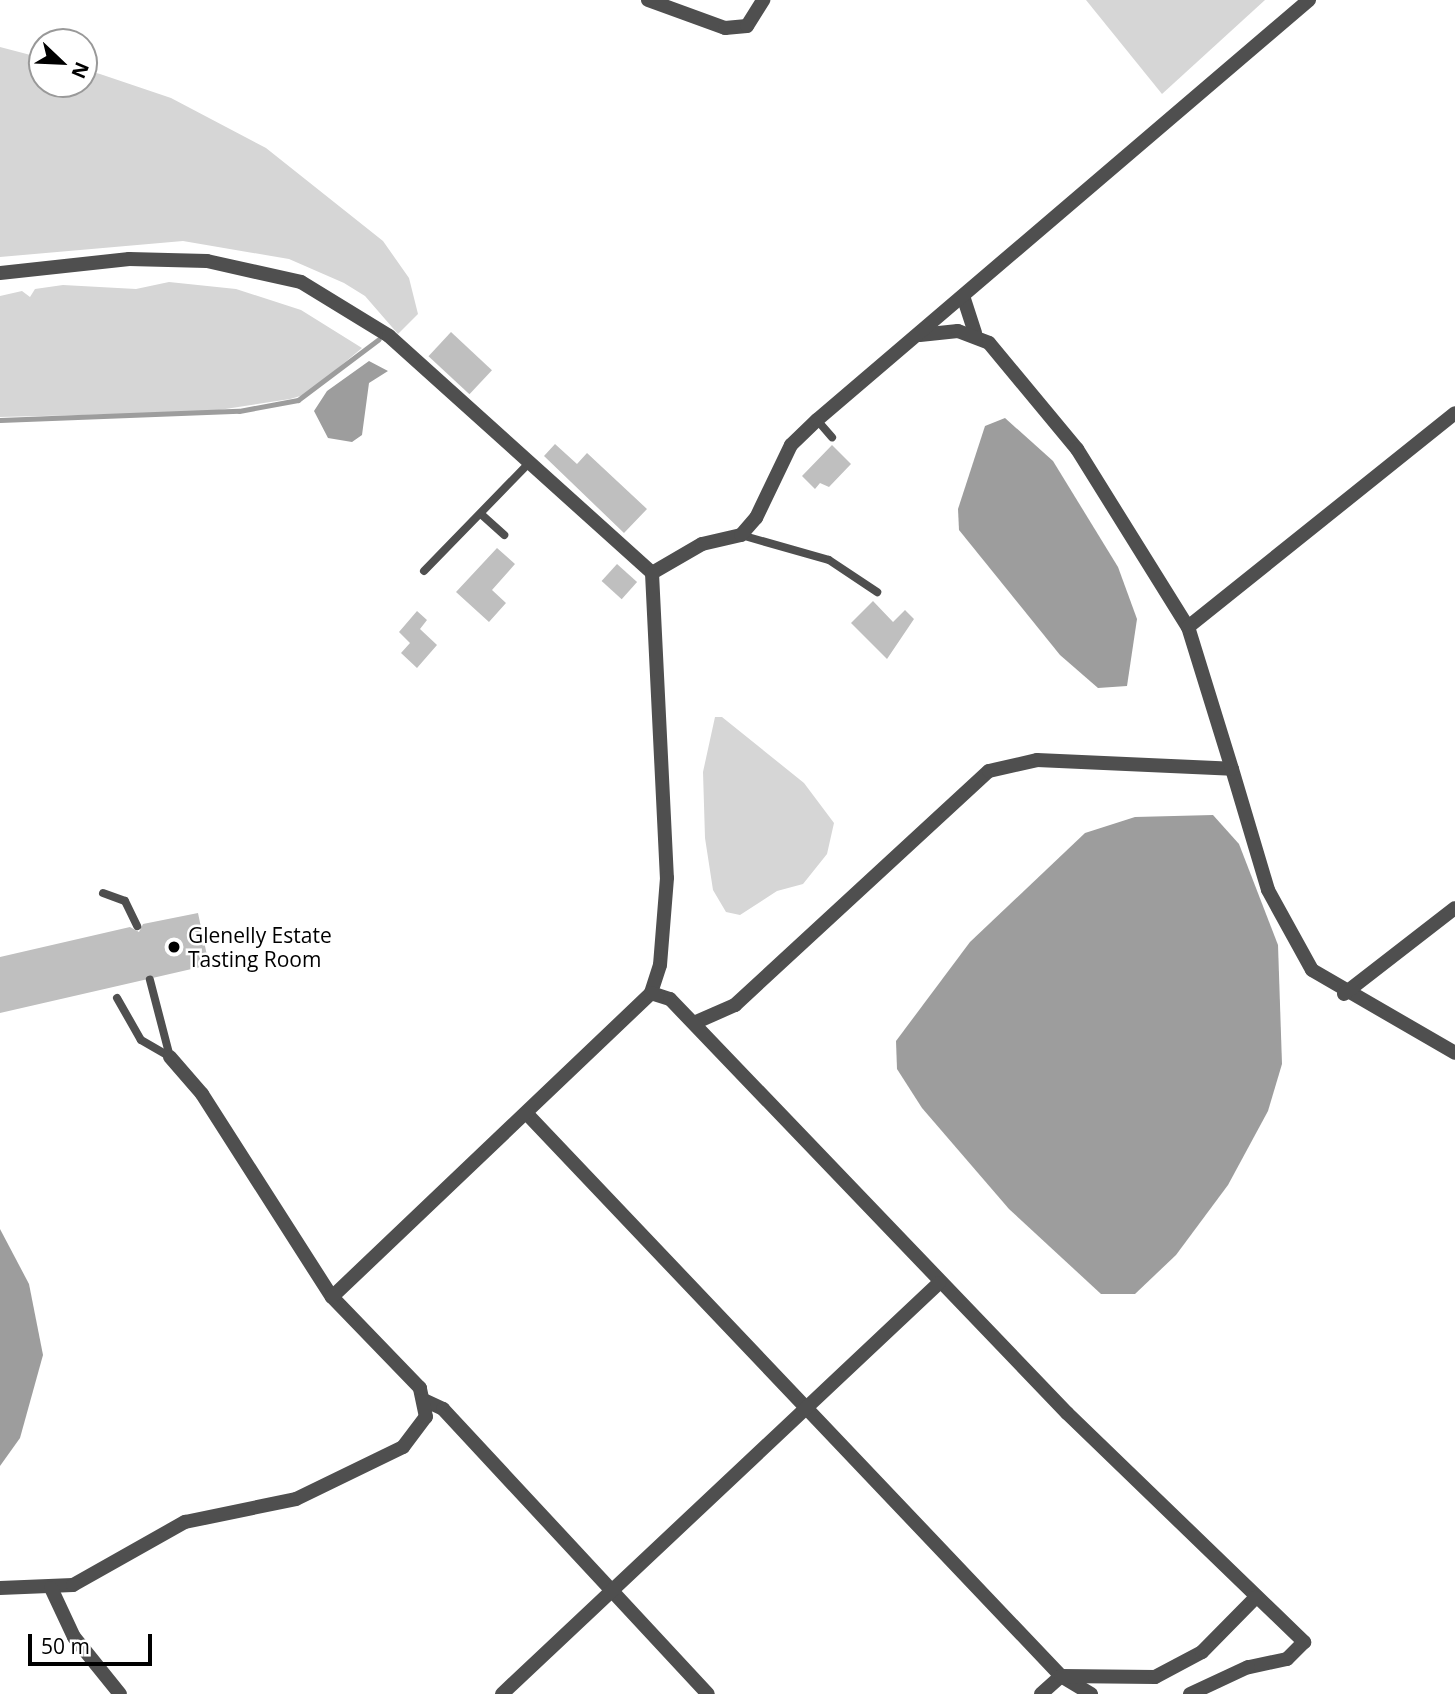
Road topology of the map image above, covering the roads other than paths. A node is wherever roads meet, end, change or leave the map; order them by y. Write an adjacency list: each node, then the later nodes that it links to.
1 (648, 0): 2 (street)
2 (764, 0)
3 (1309, 0): 5 (street)
4 (0, 273): 11 (street)
5 (964, 299): 6 (street); 7 (street)
6 (975, 333): 7 (street); 18 (street)
7 (918, 336): 9 (street)
8 (1455, 413): 18 (street)
9 (817, 420): 10 (lane); 14 (street)
10 (832, 437)
11 (529, 463): 12 (lane); 16 (street)
12 (482, 515): 13 (lane); 15 (lane)
13 (504, 535)
14 (741, 535): 16 (street); 17 (lane)
15 (424, 571)
16 (652, 573): 24 (street)
17 (877, 592)
18 (1188, 627): 19 (street)
19 (1231, 769): 25 (street); 27 (street)
20 (103, 893): 22 (lane)
21 (1455, 908): 25 (street)
22 (137, 926)
23 (150, 979): 29 (lane)
24 (651, 993): 27 (street); 30 (street)
25 (1344, 994): 28 (street)
26 (117, 998): 29 (lane)
27 (694, 1023): 31 (street)
28 (1455, 1053)
29 (170, 1057): 32 (street)
30 (527, 1115): 32 (street); 34 (street)
31 (939, 1283): 34 (street); 38 (street)
32 (332, 1297): 33 (street)
33 (426, 1401): 36 (street); 37 (street)
34 (807, 1411): 37 (street); 39 (street)
35 (0, 1588): 36 (street)
36 (51, 1588): 40 (street)
37 (613, 1590): 41 (street); 42 (street)
38 (1255, 1598): 39 (street); 45 (street)
39 (1060, 1676): 43 (street); 44 (street)
40 (120, 1694)
41 (502, 1694)
42 (708, 1694)
43 (1041, 1694)
44 (1091, 1694)
45 (1190, 1694)

